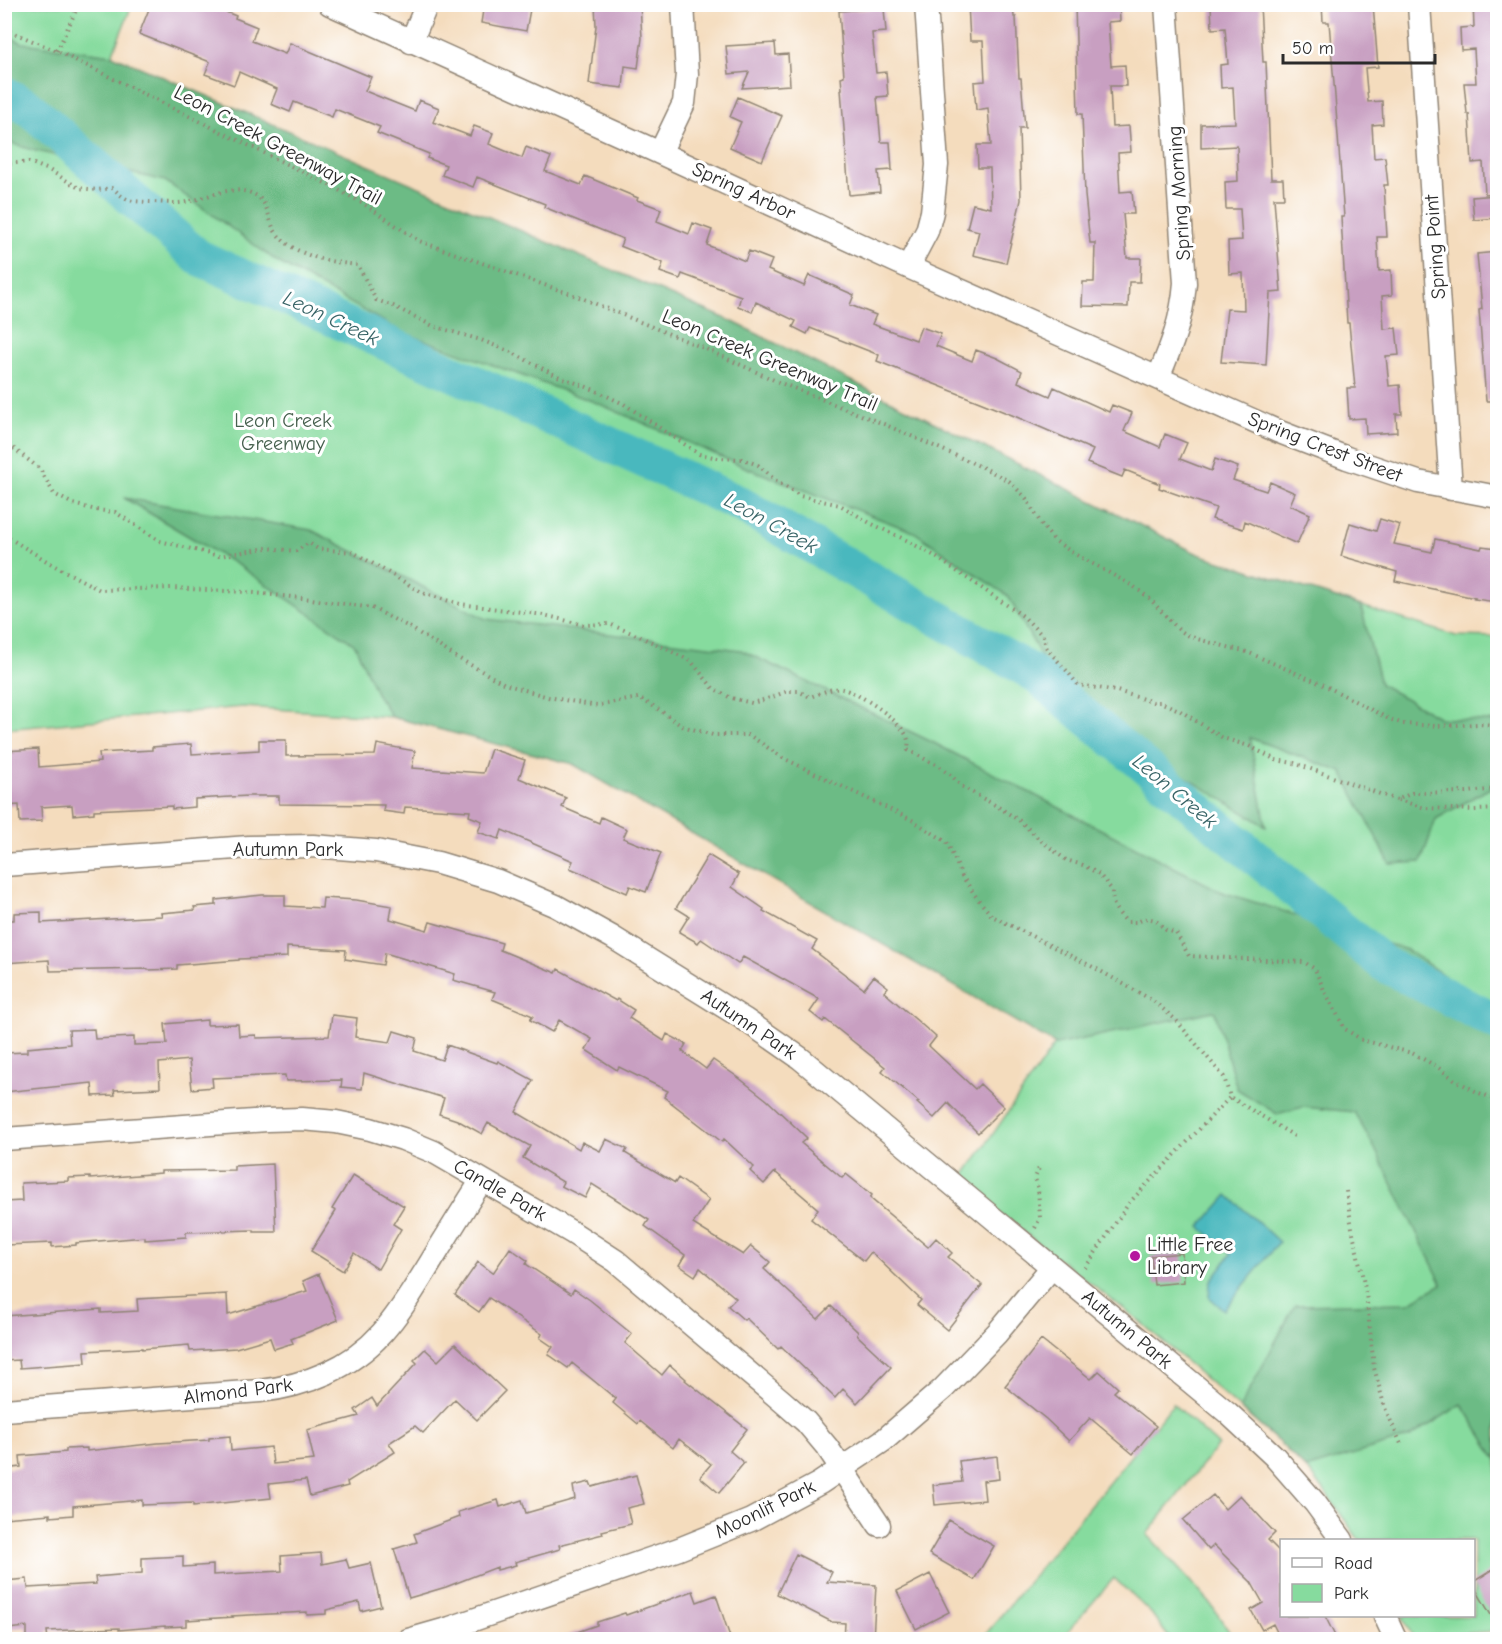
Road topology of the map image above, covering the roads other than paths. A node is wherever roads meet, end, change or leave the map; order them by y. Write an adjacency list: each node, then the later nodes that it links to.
1 (330, 4): 7 (street, Spring Arbor)
2 (428, 4): 7 (street)
3 (682, 4): 8 (street)
4 (926, 4): 9 (street)
5 (1167, 4): 10 (street, Spring Morning)
6 (1419, 4): 11 (street, Spring Point)
7 (411, 42): 8 (street, Spring Arbor)
8 (660, 153): 9 (street, Spring Arbor)
9 (908, 267): 10 (street, Spring Arbor)
10 (1158, 378): 11 (street, Spring Crest Street)
11 (1451, 489): 12 (street, Spring Crest Street)
12 (1497, 497)
13 (4, 865): 16 (street, Autumn Park)
14 (4, 1139): 15 (street, Candle Park)
15 (482, 1180): 17 (street, Almond Park); 18 (street, Candle Park)
16 (1052, 1267): 18 (street, Moonlit Park); 20 (street, Autumn Park)
17 (4, 1410)
18 (842, 1468): 19 (street, Candle Park); 22 (street, Moonlit Park)
19 (879, 1525)
20 (1341, 1539)
21 (1385, 1617): 23 (street)
22 (408, 1640)
23 (1396, 1640)

